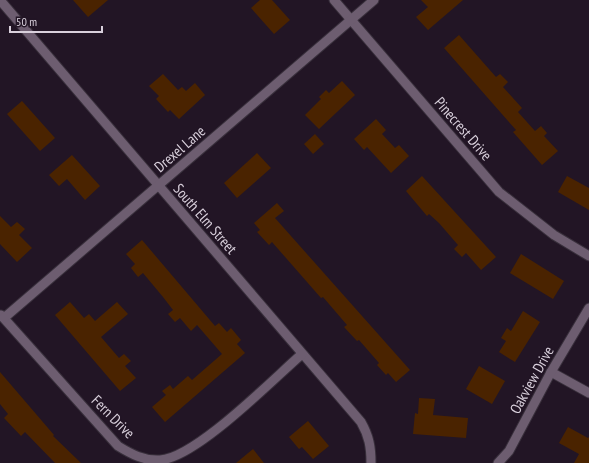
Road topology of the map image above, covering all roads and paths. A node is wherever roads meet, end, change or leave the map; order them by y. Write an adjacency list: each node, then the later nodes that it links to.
1 (0, 0): 5 (street, South Elm Street)
2 (334, 0): 4 (street, Pinecrest Drive)
3 (374, 0): 4 (street, Drexel Lane)
4 (351, 20): 5 (street, Drexel Lane); 6 (street, Pinecrest Drive)
5 (158, 186): 8 (street, Drexel Lane); 9 (street, South Elm Street)
6 (589, 256)
7 (589, 308): 10 (street, Oakview Drive)
8 (2, 316): 9 (street, Fern Drive)
9 (302, 354): 12 (street, South Elm Street)
10 (551, 372): 11 (street); 13 (street, Oakview Drive)
11 (589, 393)
12 (371, 463)
13 (498, 463)

